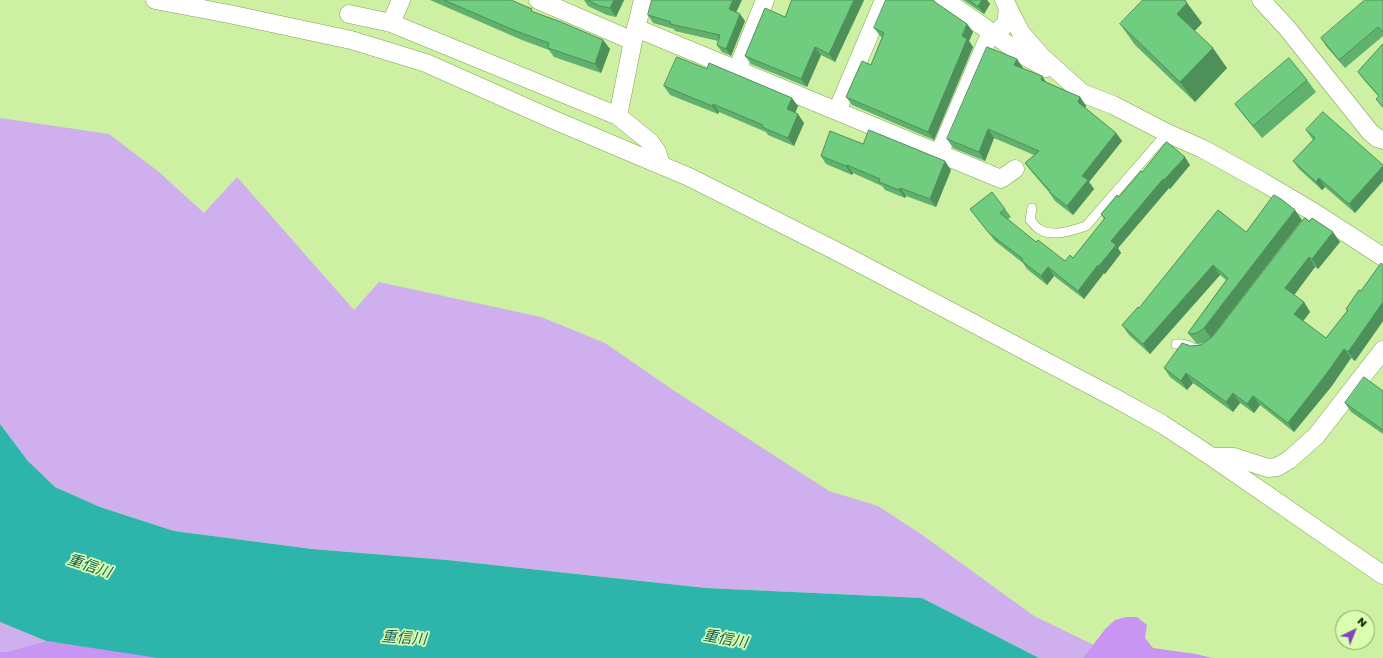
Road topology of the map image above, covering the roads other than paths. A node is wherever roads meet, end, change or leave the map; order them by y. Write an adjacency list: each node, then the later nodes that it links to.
1 (155, 0): 21 (street)
2 (401, 0): 11 (street)
3 (538, 0): 12 (street)
4 (643, 0): 12 (street)
5 (765, 0): 14 (street)
6 (884, 0): 16 (street)
7 (944, 0): 13 (street)
8 (1261, 0): 19 (street)
9 (1006, 5): 13 (street); 15 (street)
10 (349, 14): 11 (street)
11 (391, 23): 17 (street)
12 (634, 34): 14 (street); 17 (street)
13 (993, 35): 15 (street); 20 (street)
14 (737, 70): 16 (street)
15 (1060, 72): 18 (street)
16 (837, 111): 20 (street)
17 (618, 116): 21 (street)
18 (1167, 133): 23 (lane); 24 (street)
19 (1383, 140)
20 (939, 154): 22 (street)
21 (661, 165): 28 (street)
22 (1015, 169)
23 (1032, 208)
24 (1383, 258)
25 (1176, 344): 26 (lane)
26 (1207, 349)
27 (1383, 350): 28 (street)
28 (1212, 457): 29 (street)
29 (1383, 575)

